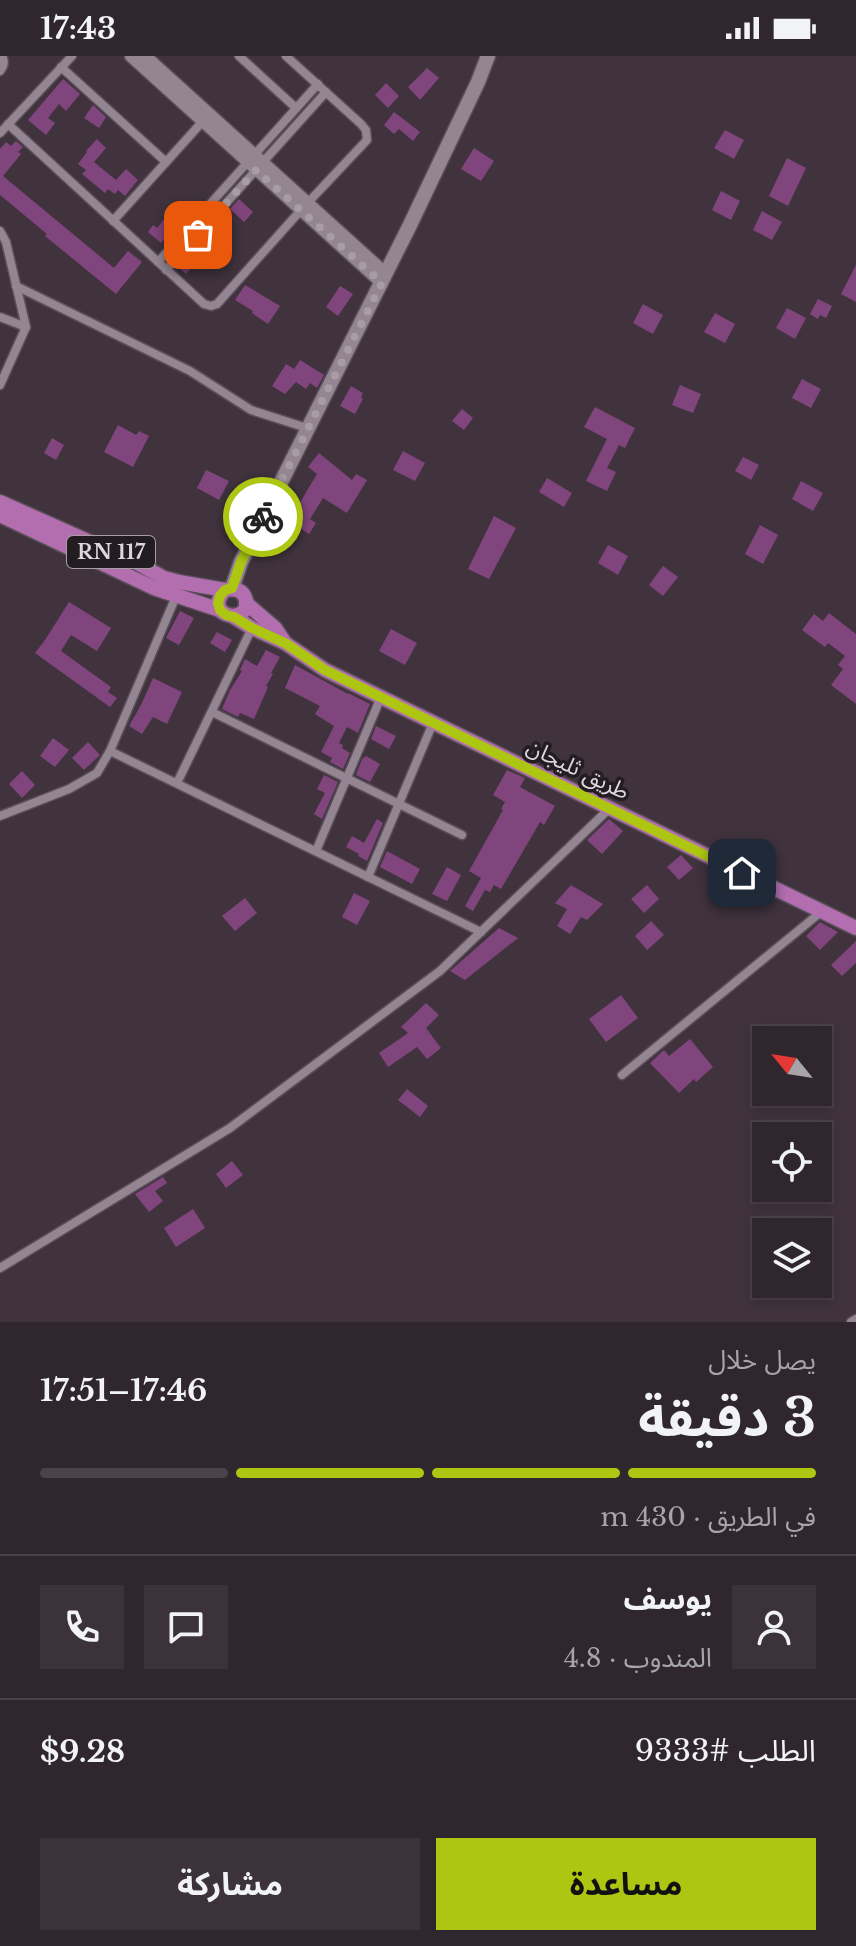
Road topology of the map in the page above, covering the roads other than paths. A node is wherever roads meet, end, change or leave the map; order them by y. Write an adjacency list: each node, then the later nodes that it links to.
1 (2, 56): 9 (street)
2 (72, 56): 8 (street)
3 (131, 56): 13 (street)
4 (239, 56): 12 (street)
5 (286, 56): 10 (street)
6 (488, 56): 23 (main road)
7 (149, 57): 17 (street)
8 (61, 67): 14 (street); 16 (street)
9 (0, 71)
10 (318, 84): 11 (street); 12 (street)
11 (326, 92): 17 (street); 18 (street)
12 (296, 108): 17 (street)
13 (203, 121): 16 (street); 17 (street)
14 (8, 124): 15 (street); 19 (street)
15 (0, 133)
16 (166, 162): 19 (street)
17 (255, 162): 18 (street); 21 (street); 22 (street)
18 (304, 206): 22 (street); 23 (street)
19 (113, 221): 21 (street)
20 (0, 231): 24 (street)
21 (158, 262): 22 (street)
22 (166, 270)
23 (384, 279): 29 (main road)
24 (16, 286): 26 (street); 29 (street)
25 (0, 317): 26 (street)
26 (26, 327): 27 (street)
27 (2, 373): 28 (street)
28 (0, 385)
29 (307, 428): 33 (main road)
30 (0, 502): 32 (main road, طريق ثليجان / RN 117)
31 (0, 515): 32 (main road, طريق ثليجان / RN 117)
32 (178, 589): 33 (main road, طريق ثليجان / RN 117); 35 (main road, طريق ثليجان / RN 117); 41 (street)
33 (228, 589): 34 (main road); 35 (main road)
34 (246, 603): 35 (main road); 37 (main road, طريق ثليجان / RN 117)
35 (227, 614): 36 (main road, طريق ثليجان / RN 117)
36 (252, 628): 37 (main road, طريق ثليجان / RN 117); 39 (street)
37 (285, 643): 38 (main road, طريق ثليجان / RN 117)
38 (381, 697): 40 (main road, طريق ثليجان / RN 117); 42 (street)
39 (212, 712): 42 (street); 43 (street)
40 (433, 723): 44 (street); 45 (main road, طريق ثليجان / RN 117)
41 (110, 751): 43 (street); 46 (street)
42 (346, 778): 44 (street); 48 (street)
43 (177, 783): 48 (street)
44 (399, 804): 47 (street); 49 (street)
45 (610, 808): 50 (main road, طريق ثليجان / RN 117); 52 (street)
46 (0, 816)
47 (462, 835)
48 (316, 851): 49 (street)
49 (368, 877): 52 (street)
50 (821, 912): 51 (main road, طريق ثليجان / RN 117); 53 (street)
51 (856, 928)
52 (481, 932): 54 (street)
53 (622, 1075)
54 (0, 1268)

